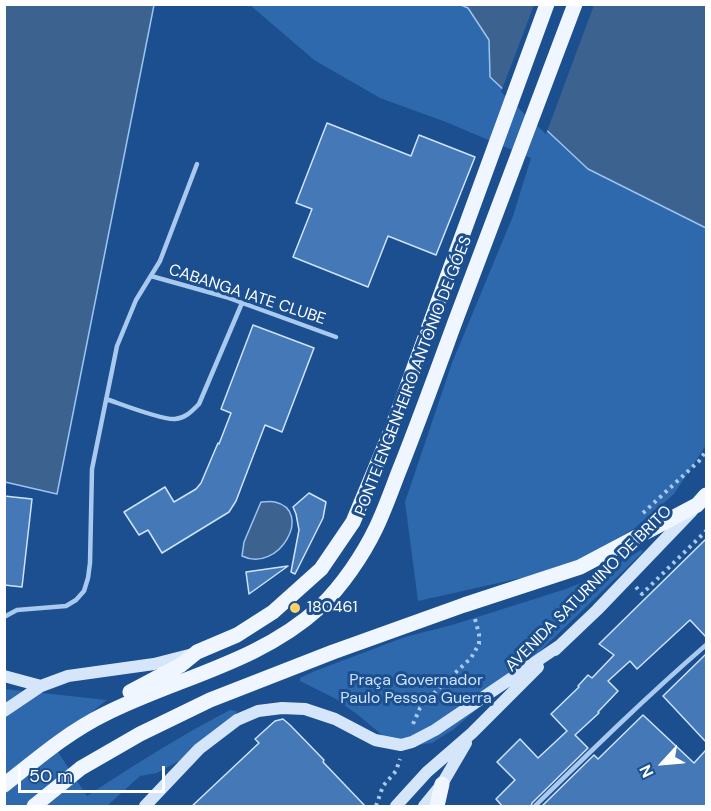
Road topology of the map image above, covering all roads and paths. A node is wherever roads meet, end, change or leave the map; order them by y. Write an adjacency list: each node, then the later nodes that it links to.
1 (547, 4): 17 (main road, PONTE ENGENHEIRO ANTÔNIO DE GÓES)
2 (575, 4): 21 (main road, PONTE ENGENHEIRO ANTÔNIO DE GÓES)
3 (197, 164): 4 (lane, CABANGA IATE CLUBE)
4 (151, 276): 5 (lane, CABANGA IATE CLUBE); 7 (lane, CABANGA IATE CLUBE)
5 (242, 303): 6 (lane, CABANGA IATE CLUBE); 7 (lane)
6 (336, 337)
7 (106, 399): 14 (lane, CABANGA IATE CLUBE)
8 (706, 451): 10 (path)
9 (702, 500): 12 (main road, AVENIDA SATURNINO DE BRITO); 26 (main road)
10 (637, 517)
11 (706, 531): 12 (path)
12 (627, 578): 16 (main road, AVENIDA SATURNINO DE BRITO)
13 (473, 613): 23 (path)
14 (4, 617)
15 (706, 645): 32 (lane)
16 (559, 646): 22 (main road, AVENIDA SATURNINO DE BRITO); 23 (main road)
17 (197, 652): 19 (main road); 21 (main road, PONTE ENGENHEIRO ANTÔNIO DE GÓES)
18 (4, 676): 19 (main road)
19 (41, 686): 20 (main road)
20 (4, 711)
21 (103, 715): 25 (main road, PONTE ENGENHEIRO ANTÔNIO DE GÓES)
22 (472, 733): 24 (main road, AVENIDA SATURNINO DE BRITO); 29 (main road, AVENIDA SATURNINO DE BRITO)
23 (405, 744): 27 (main road); 28 (path)
24 (442, 784): 30 (main road, AVENIDA SATURNINO DE BRITO); 31 (main road)
25 (4, 785)
26 (34, 807)
27 (146, 807)
28 (376, 807)
29 (396, 807)
30 (424, 807)
31 (437, 807)
32 (535, 807)

